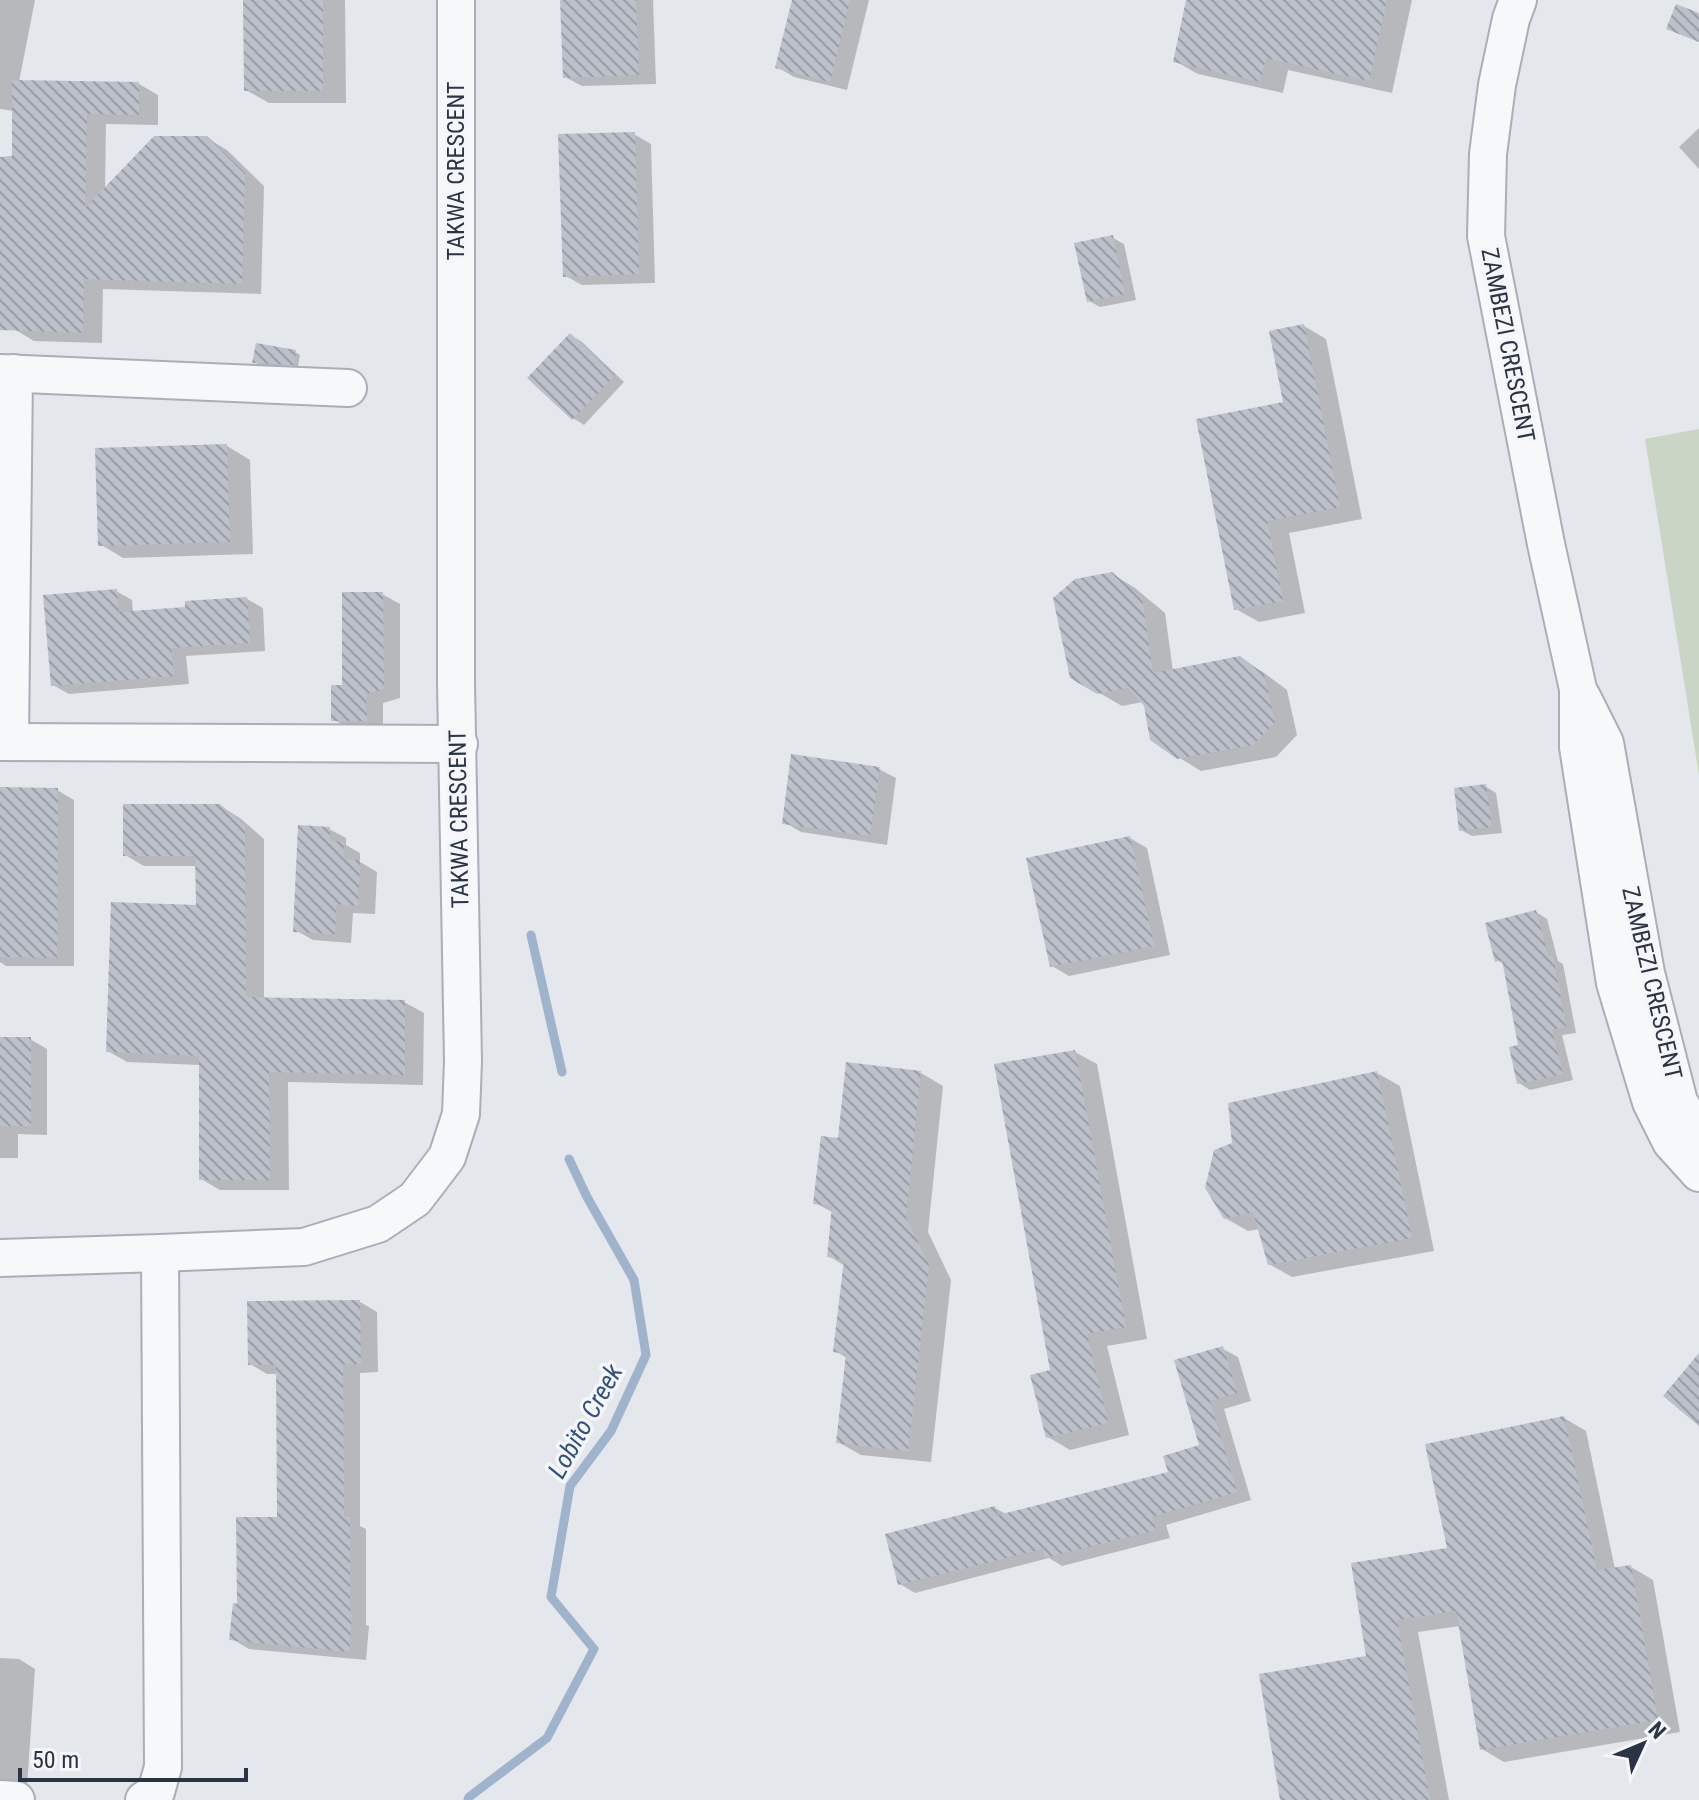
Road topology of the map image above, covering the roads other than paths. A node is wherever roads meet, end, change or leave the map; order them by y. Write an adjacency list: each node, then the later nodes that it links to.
1 (456, 0): 7 (street, TAKWA CRESCENT)
2 (1518, 0): 5 (street, ZAMBEZI CRESCENT)
3 (7, 373): 4 (street); 6 (street)
4 (348, 388)
5 (1578, 689): 8 (street, ZAMBEZI CRESCENT); 9 (street, ZAMBEZI CRESCENT)
6 (5, 742): 7 (street)
7 (459, 744): 10 (street, TAKWA CRESCENT)
8 (1699, 1135)
9 (1699, 1173)
10 (160, 1253): 11 (street, TAKWA CRESCENT); 14 (street)
11 (0, 1258)
12 (0, 1799): 13 (street)
13 (16, 1800)
14 (144, 1800)

